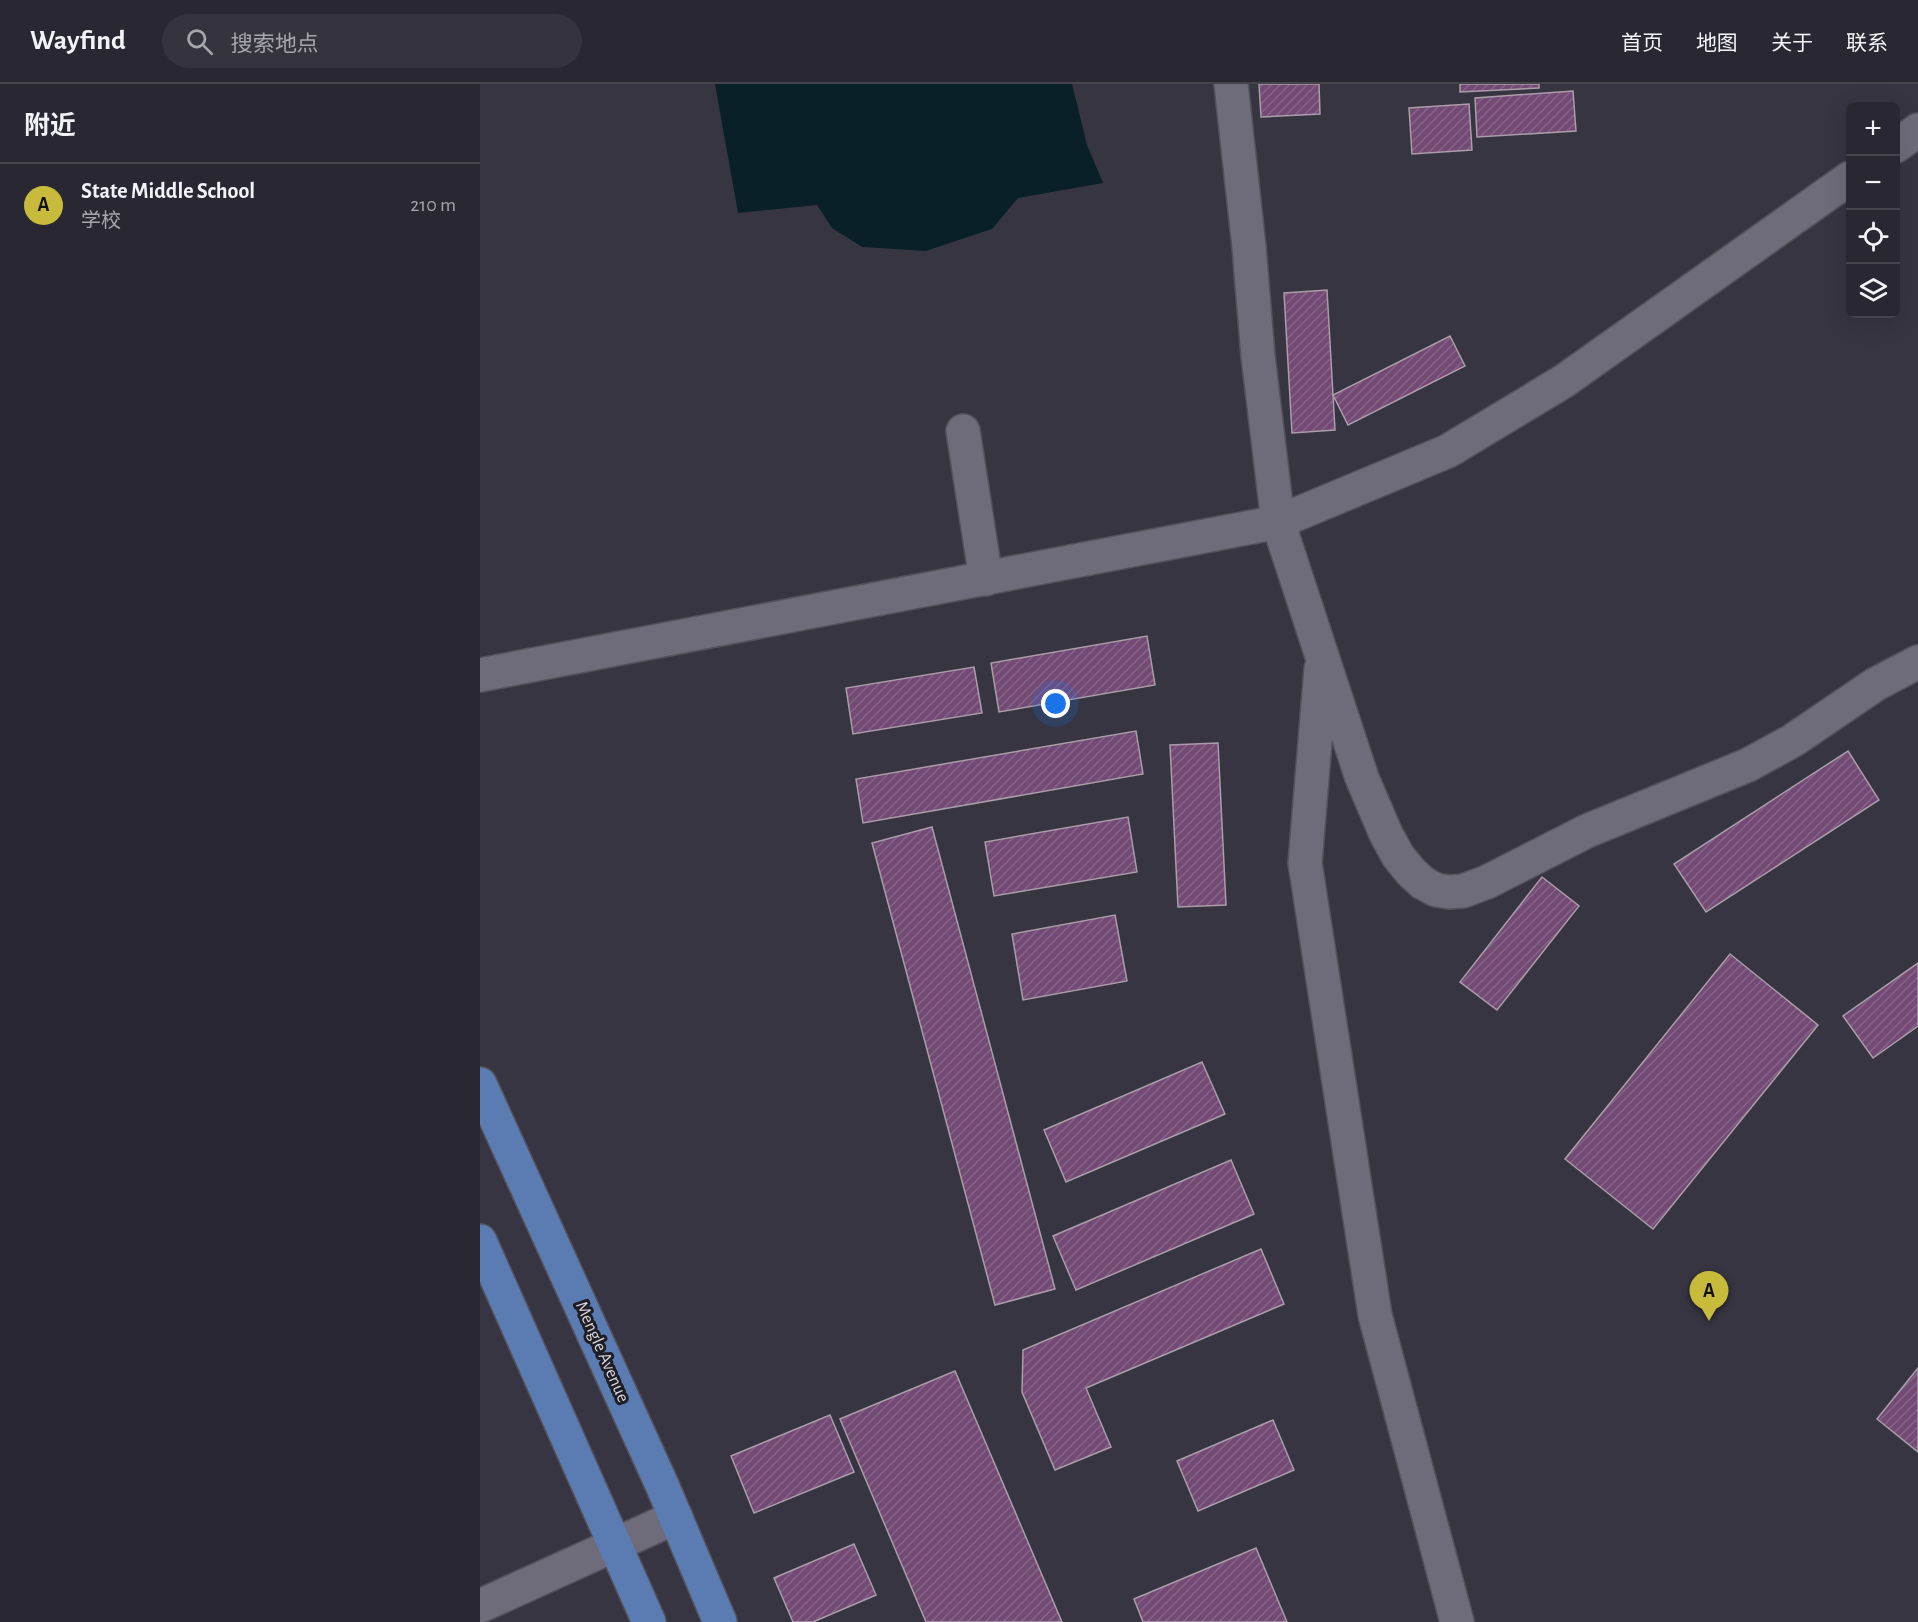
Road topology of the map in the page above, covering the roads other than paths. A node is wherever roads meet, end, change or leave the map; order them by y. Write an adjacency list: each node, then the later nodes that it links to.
1 (1231, 84): 6 (street)
2 (1918, 130): 3 (street)
3 (1900, 143)
4 (1846, 182): 6 (street)
5 (963, 431): 7 (street)
6 (1278, 522): 7 (street); 8 (street)
7 (986, 579): 10 (street)
8 (1322, 656): 9 (street); 18 (street)
9 (1918, 662)
10 (480, 675)
11 (480, 1084): 13 (main road, Mengle Avenue)
12 (480, 1241): 14 (main road)
13 (676, 1517): 14 (street); 17 (main road, Mengle Avenue)
14 (615, 1545): 15 (street); 16 (main road)
15 (480, 1606)
16 (649, 1622)
17 (720, 1622)
18 (1457, 1622)

